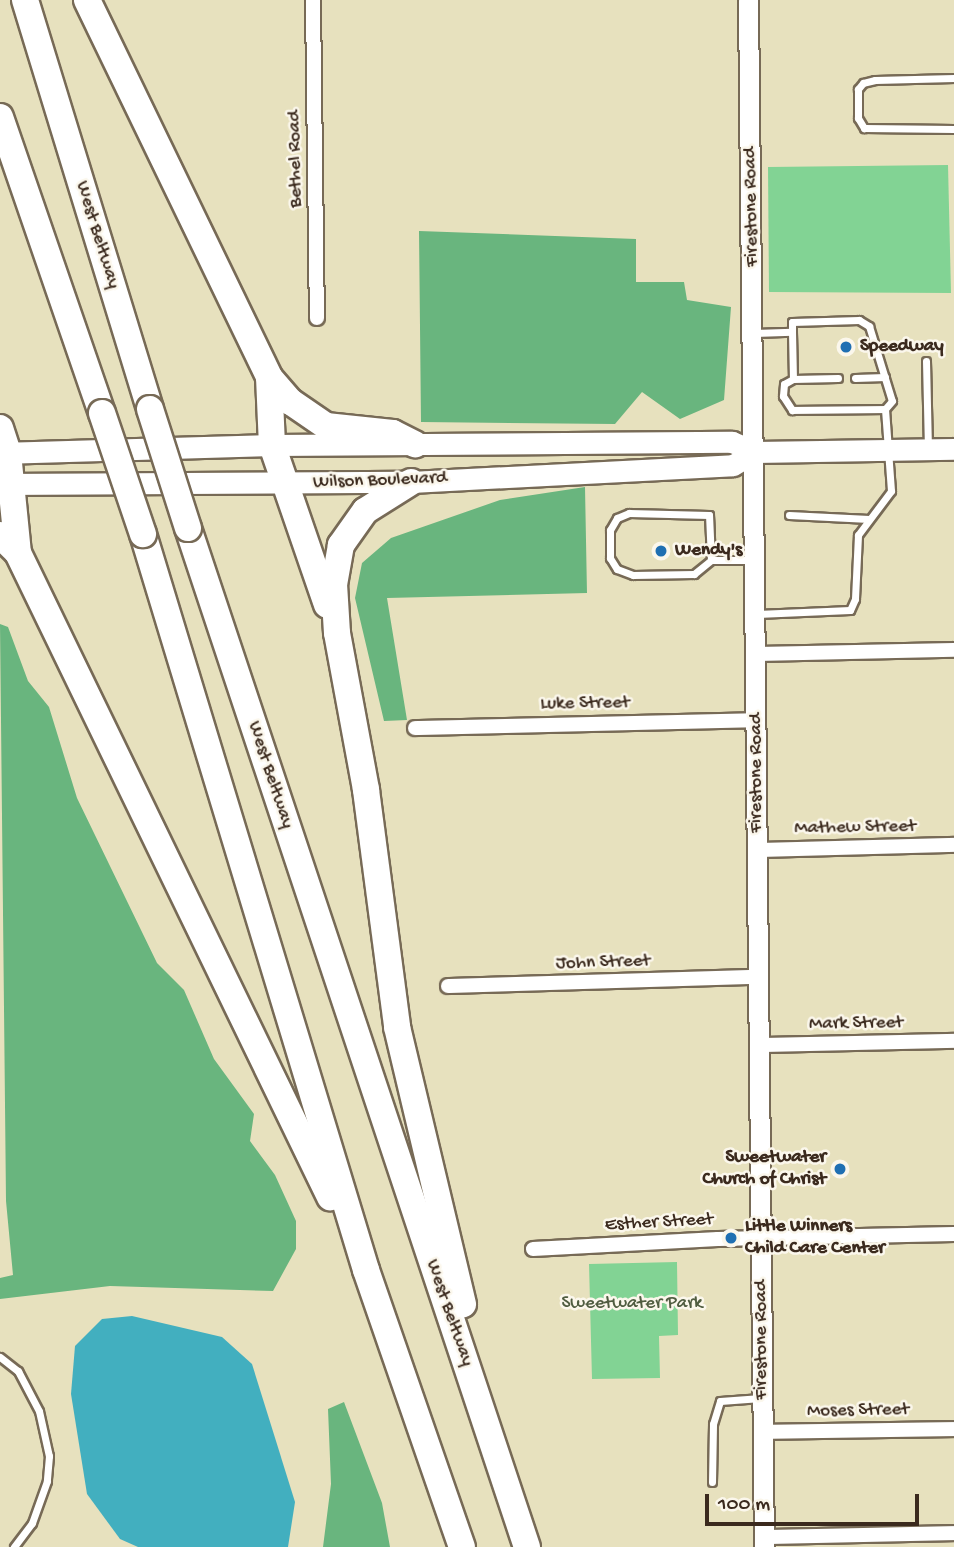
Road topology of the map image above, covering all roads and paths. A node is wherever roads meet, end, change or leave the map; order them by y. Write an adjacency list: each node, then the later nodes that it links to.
1 (25, 0): 49 (highway, West Beltway, bridge)
2 (87, 0): 12 (highway)
3 (313, 0): 8 (street, Bethel Road)
4 (748, 0): 10 (street, Firestone Road)
5 (954, 78): 7 (lane)
6 (0, 117): 48 (highway, bridge)
7 (954, 129)
8 (317, 318)
9 (792, 332): 10 (lane); 14 (lane); 16 (lane)
10 (754, 333): 24 (street, Firestone Road)
11 (926, 361): 23 (lane)
12 (269, 377): 18 (highway); 20 (highway)
13 (855, 377): 14 (lane)
14 (885, 377): 17 (lane)
15 (834, 380): 16 (lane)
16 (797, 381): 17 (lane)
17 (885, 409): 22 (lane)
18 (415, 444): 20 (main road, Wilson Boulevard); 24 (main road, Wilson Boulevard)
19 (3, 445): 20 (main road, Wilson Boulevard); 27 (highway)
20 (272, 445): 26 (highway)
21 (954, 449): 23 (main road, Wilson Boulevard)
22 (888, 450): 23 (main road, Wilson Boulevard); 24 (main road, Wilson Boulevard); 29 (lane)
23 (928, 450)
24 (755, 452): 25 (main road, Wilson Boulevard); 32 (street, Firestone Road)
25 (411, 482): 26 (main road, Wilson Boulevard); 34 (highway)
26 (285, 483): 27 (main road, Wilson Boulevard); 34 (highway)
27 (6, 484): 30 (highway)
28 (789, 515): 29 (lane)
29 (869, 519): 33 (lane)
30 (9, 544): 48 (highway)
31 (711, 560): 31 (lane); 32 (lane)
32 (756, 560): 33 (street, Firestone Road)
33 (756, 614): 36 (street, Firestone Road)
34 (337, 633): 49 (highway)
35 (954, 650): 36 (street)
36 (757, 654): 37 (street, Firestone Road)
37 (757, 720): 38 (street, Luke Street); 40 (street, Firestone Road)
38 (415, 728)
39 (954, 845): 40 (street, Mathew Street)
40 (757, 850): 41 (street, Firestone Road)
41 (759, 978): 42 (street, John Street); 44 (street, Firestone Road)
42 (448, 986)
43 (954, 1041): 44 (street, Mark Street)
44 (759, 1045): 46 (street, Firestone Road)
45 (954, 1234): 46 (street, Esther Street)
46 (761, 1238): 47 (street, Esther Street); 51 (street, Firestone Road)
47 (533, 1249)
48 (366, 1270): 61 (highway)
49 (459, 1340): 62 (highway, West Beltway)
50 (0, 1357): 55 (lane)
51 (762, 1398): 53 (street, Firestone Road); 54 (lane)
52 (954, 1429): 53 (street, Moses Street)
53 (762, 1432): 58 (street, Firestone Road)
54 (712, 1482)
55 (26, 1533): 59 (lane); 60 (lane)
56 (954, 1533): 57 (street)
57 (900, 1541): 58 (street)
58 (764, 1542)
59 (14, 1547)
60 (25, 1547)
61 (463, 1547)
62 (527, 1547)

